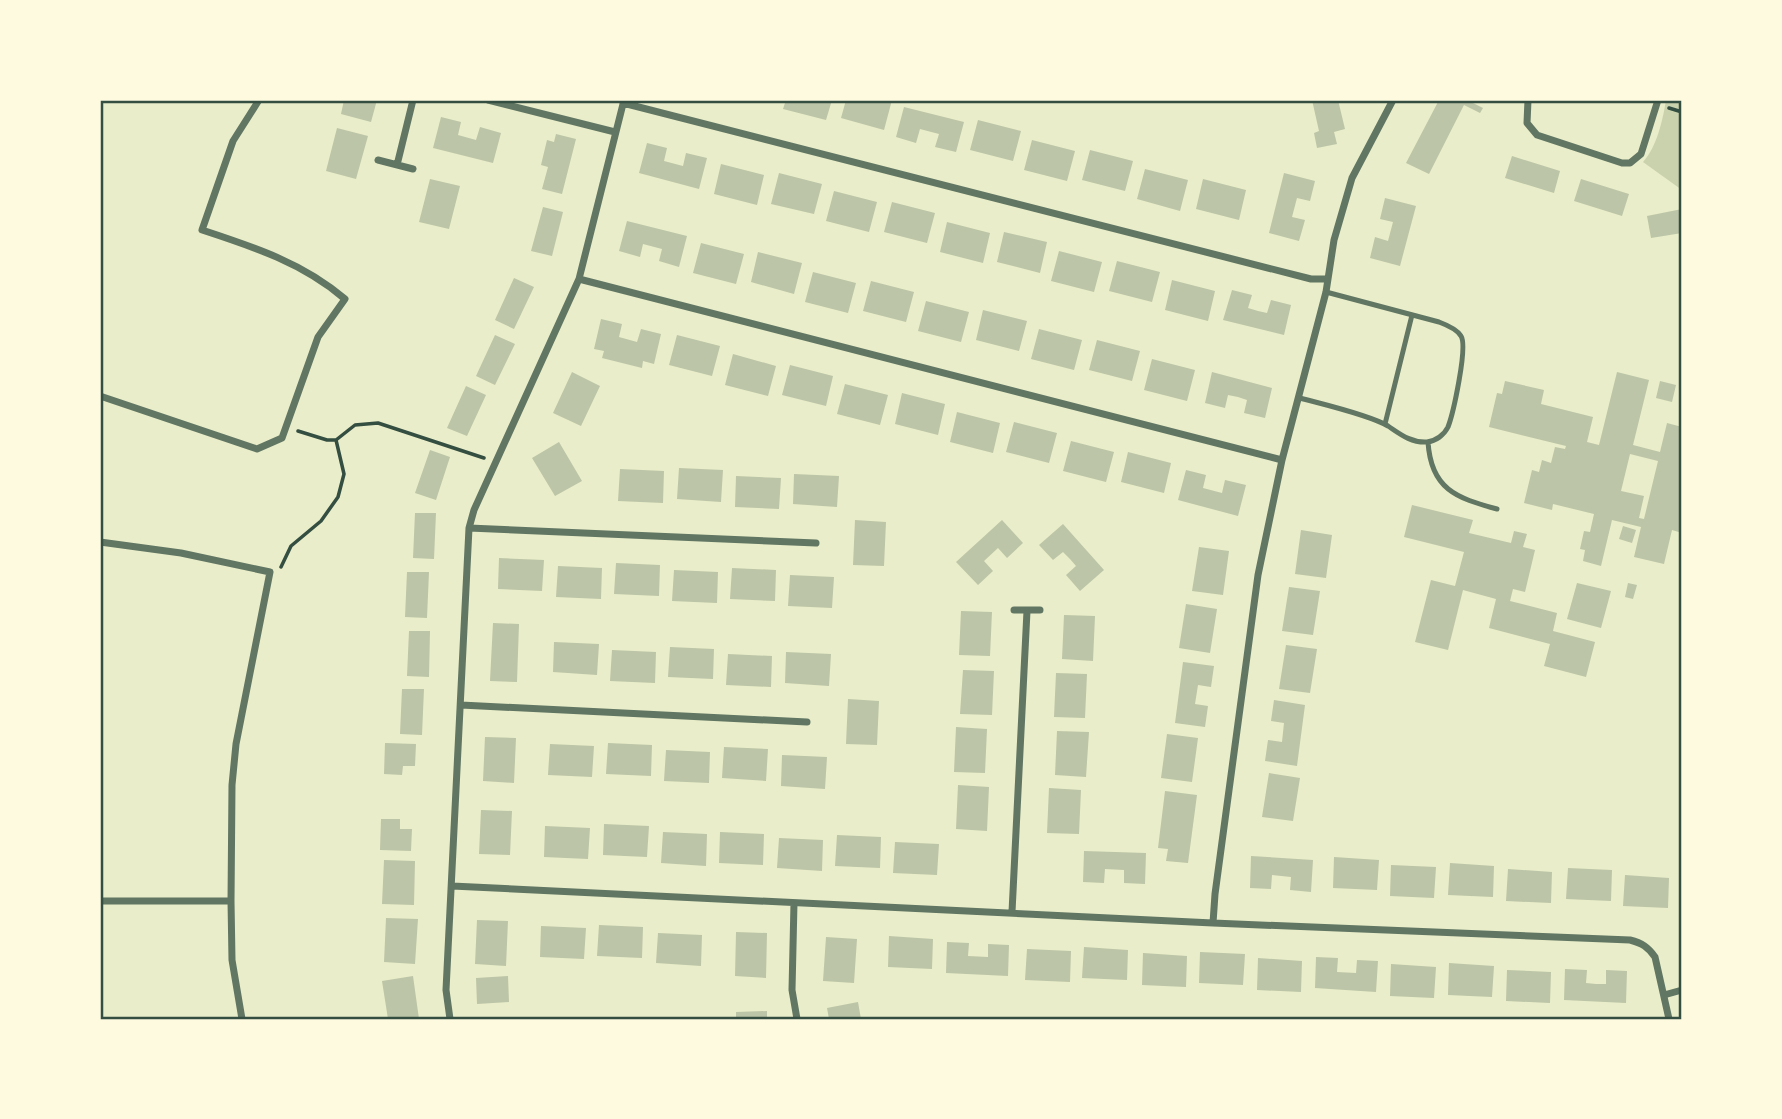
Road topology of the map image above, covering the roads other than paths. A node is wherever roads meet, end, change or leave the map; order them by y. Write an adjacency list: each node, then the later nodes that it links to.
1 (259, 100): 16 (street)
2 (413, 100): 10 (street)
3 (488, 100): 8 (street)
4 (1393, 100): 13 (street)
5 (1528, 100): 6 (street)
6 (1658, 100)
7 (624, 101): 8 (street); 13 (street)
8 (615, 132): 12 (street)
9 (378, 160): 10 (street)
10 (397, 165): 11 (street)
11 (413, 169)
12 (579, 279): 20 (street); 22 (street)
13 (1327, 279): 14 (street)
14 (1326, 292): 15 (lane); 17 (street)
15 (1412, 315): 18 (lane); 19 (lane)
16 (100, 396)
17 (1300, 398): 18 (lane); 20 (street)
18 (1385, 424): 19 (lane)
19 (1428, 442): 21 (lane)
20 (1282, 460): 35 (street)
21 (1497, 509)
22 (469, 528): 24 (street); 28 (street)
23 (100, 542): 32 (street)
24 (816, 543)
25 (1014, 610): 27 (street)
26 (1041, 610): 27 (street)
27 (1027, 611): 34 (street)
28 (461, 705): 29 (street); 30 (street)
29 (807, 722)
30 (452, 886): 33 (street); 39 (street)
31 (100, 901): 32 (street)
32 (231, 901): 38 (street)
33 (794, 903): 34 (street); 40 (street)
34 (1012, 912): 35 (street)
35 (1213, 923): 37 (street)
36 (1682, 990): 37 (street)
37 (1664, 995): 41 (street)
38 (242, 1019)
39 (450, 1019)
40 (797, 1019)
41 (1670, 1019)

